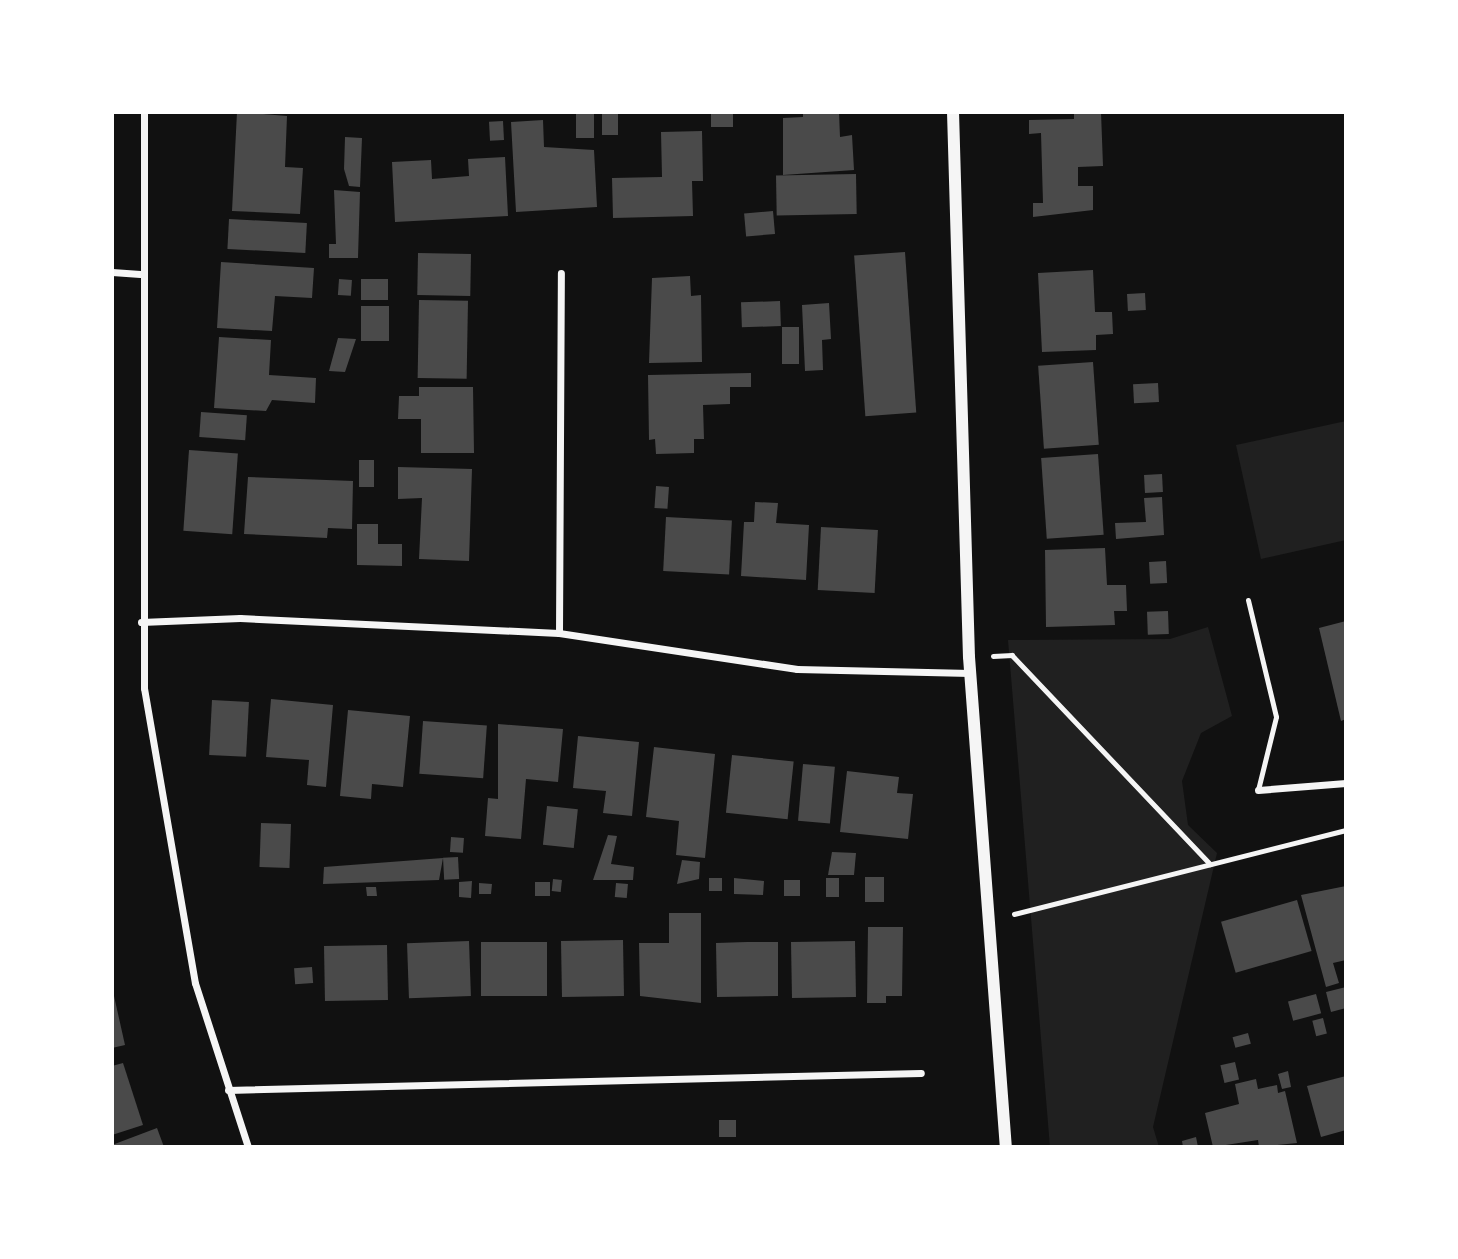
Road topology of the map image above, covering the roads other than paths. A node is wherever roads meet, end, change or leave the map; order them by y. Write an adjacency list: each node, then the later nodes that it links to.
1 (144, 112): 5 (street)
2 (953, 112): 9 (street)
3 (112, 272): 5 (street)
4 (561, 273): 8 (street)
5 (140, 274): 7 (street)
6 (1248, 600): 11 (lane)
7 (141, 622): 8 (street); 13 (street)
8 (559, 633): 9 (street)
9 (971, 673): 15 (street)
10 (1346, 783): 11 (street)
11 (1258, 790)
12 (920, 1073): 13 (street)
13 (228, 1090): 14 (street)
14 (248, 1147)
15 (1006, 1147)

